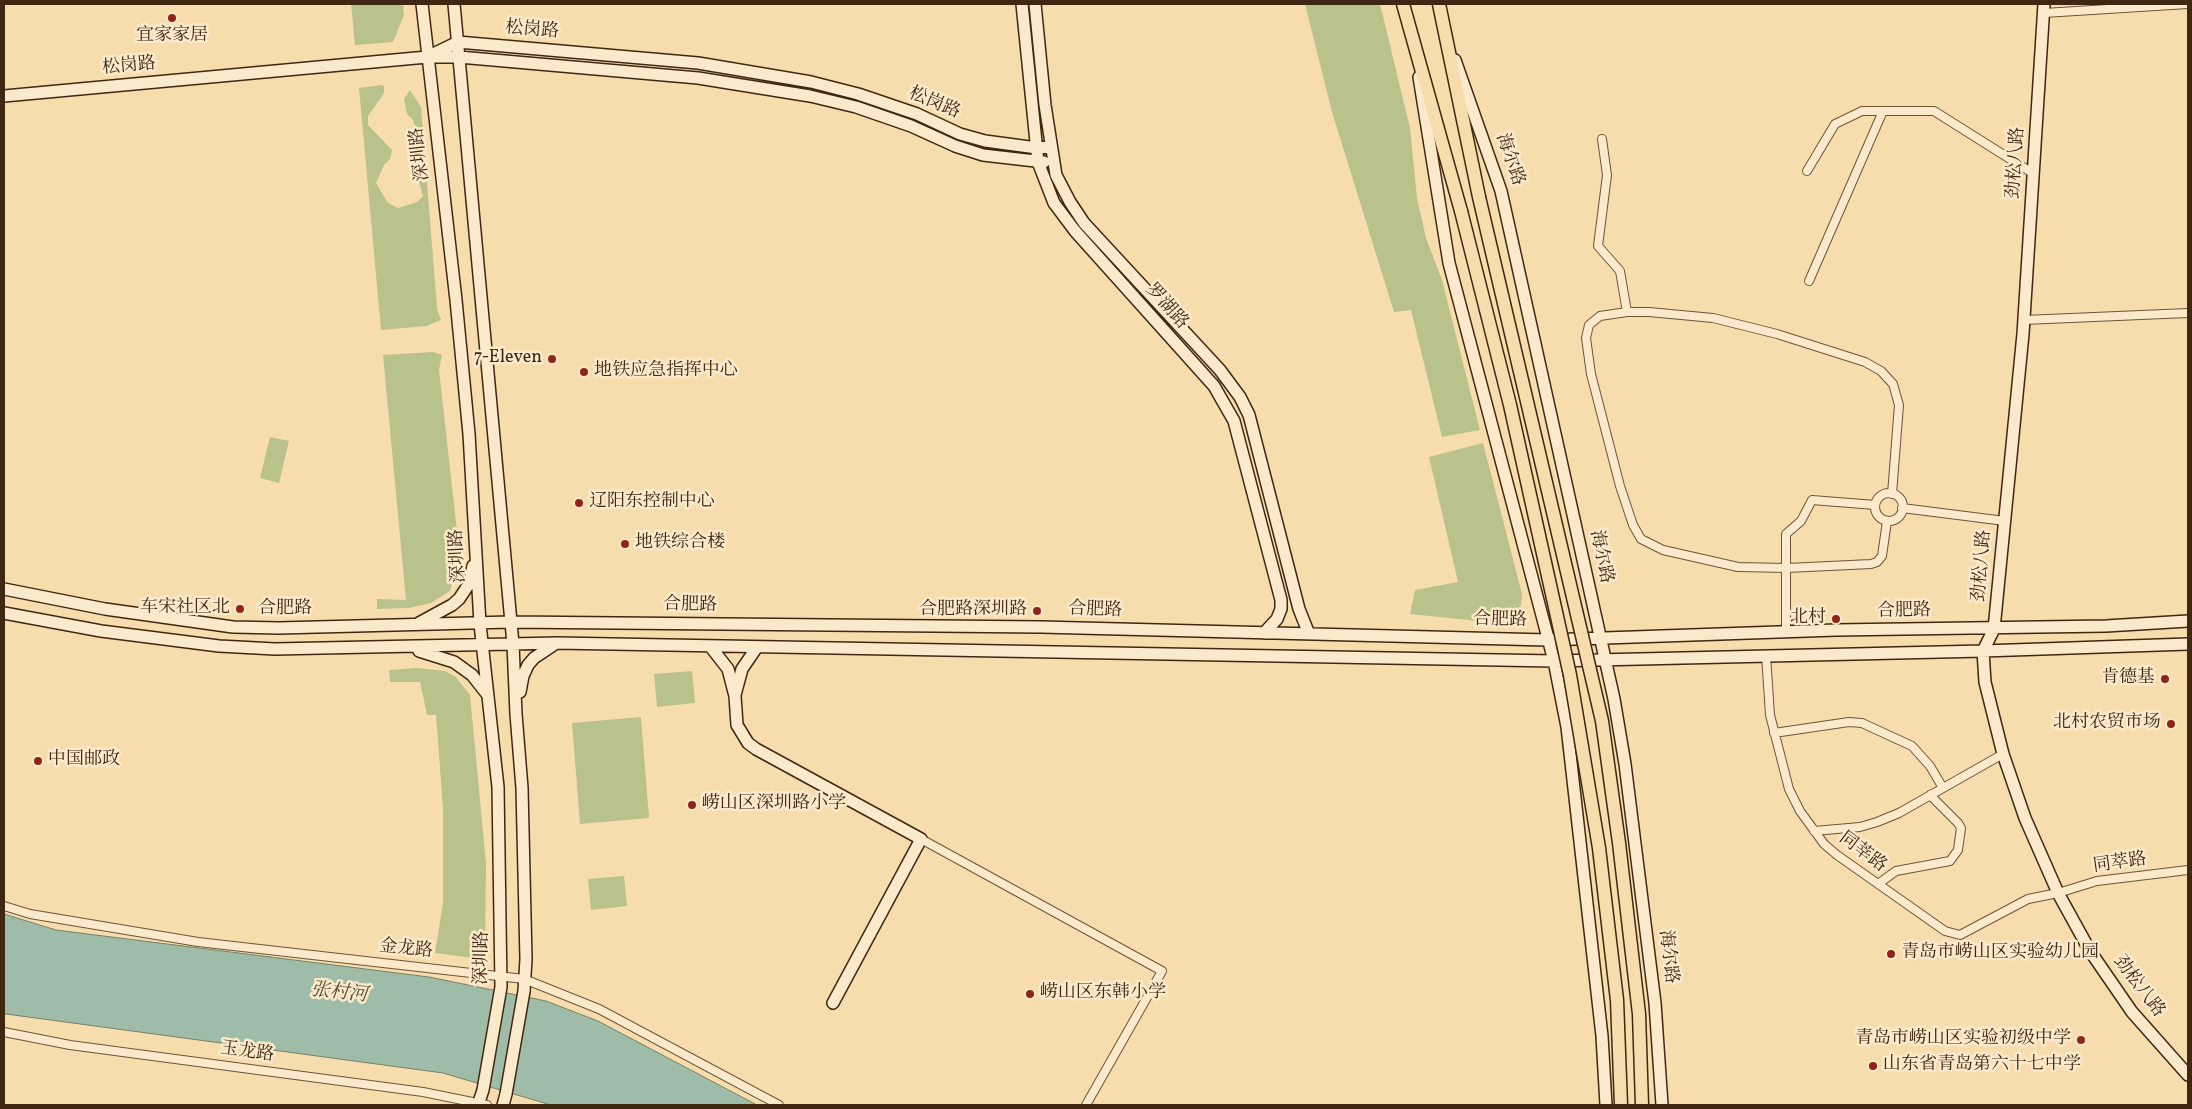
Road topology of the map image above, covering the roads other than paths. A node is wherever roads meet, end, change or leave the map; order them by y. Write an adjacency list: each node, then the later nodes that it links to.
1 (422, 4): 13 (street, 深圳路)
2 (454, 4): 11 (street)
3 (1022, 4): 18 (street, 罗湖路)
4 (1035, 4): 17 (street)
5 (1403, 4): 9 (main road)
6 (1439, 4): 10 (main road, 海尔路)
7 (2188, 4): 8 (street)
8 (2044, 8): 22 (street, 劲松八路)
9 (1410, 28): 45 (street); 80 (main road, bridge)
10 (1444, 28): 44 (street, 海尔路); 81 (main road, 海尔路, bridge)
11 (458, 42): 12 (street); 13 (street, 松岗路); 18 (street, 松岗路)
12 (459, 56): 13 (street, 松岗路); 20 (street, 松岗路); 37 (street)
13 (427, 57): 14 (street, 松岗路); 32 (street, 深圳路)
14 (4, 96)
15 (1883, 111): 21 (street); 22 (street); 23 (street)
16 (1602, 140): 24 (street)
17 (1050, 146): 18 (street, 松岗路); 19 (street)
18 (1037, 148): 20 (street, 罗湖路)
19 (1052, 161): 20 (street, 松岗路); 43 (street)
20 (1038, 162): 42 (street, 罗湖路)
21 (1807, 171)
22 (2034, 174): 26 (street, 劲松八路)
23 (1809, 281)
24 (1627, 312): 27 (street); 33 (street)
25 (2188, 313): 26 (street)
26 (2024, 320): 30 (street, 劲松八路)
27 (1892, 494): 28 (street); 29 (street)
28 (1875, 505): 31 (street); 33 (street)
29 (1902, 508): 30 (street); 31 (street)
30 (2004, 520): 40 (street, 劲松八路)
31 (1887, 521): 33 (street)
32 (476, 557): 38 (street); 39 (street, 深圳路)
33 (1787, 568): 41 (street)
34 (4, 589): 38 (street, 合肥路)
35 (4, 613): 51 (street)
36 (2188, 621): 40 (street, 合肥路)
37 (510, 622): 39 (street, 合肥路); 42 (street, 合肥路); 47 (street)
38 (417, 624): 39 (street, 合肥路)
39 (480, 624): 49 (street, 深圳路)
40 (1994, 629): 41 (street, 合肥路); 53 (street, 劲松八路)
41 (1786, 632): 44 (street, 合肥路)
42 (1264, 633): 43 (street, 合肥路)
43 (1309, 634): 45 (street, 合肥路)
44 (1600, 638): 45 (street, 合肥路); 55 (street, 海尔路)
45 (1547, 640): 56 (street)
46 (557, 643): 47 (street); 50 (street); 59 (street)
47 (513, 644): 49 (street); 59 (street)
48 (2188, 644): 53 (street)
49 (483, 646): 51 (street); 57 (street, 深圳路)
50 (710, 646): 52 (street); 58 (street)
51 (410, 647): 57 (street)
52 (757, 647): 56 (street); 58 (street)
53 (1983, 651): 54 (street); 61 (street, 劲松八路)
54 (1766, 655): 55 (street); 60 (street, 同莘路)
55 (1606, 660): 56 (street); 82 (street, 海尔路)
56 (1554, 661): 79 (street)
57 (488, 695): 70 (street, 深圳路)
58 (735, 696): 65 (street)
59 (516, 714): 71 (street)
60 (1774, 733): 62 (street); 64 (street, 同莘路)
61 (2003, 754): 62 (street); 68 (street, 劲松八路)
62 (1943, 788): 63 (street)
63 (1930, 795): 64 (street); 67 (street)
64 (1814, 831): 67 (street, 同莘路)
65 (921, 839): 72 (street); 78 (street)
66 (2188, 870): 68 (street, 同萃路)
67 (1878, 884): 68 (street, 同莘路)
68 (2058, 893): 74 (street, 劲松八路)
69 (4, 906): 70 (street, 金龙路)
70 (501, 982): 71 (street, 金龙路); 76 (street, 深圳路)
71 (524, 985): 75 (street, bridge); 77 (street, 金龙路)
72 (833, 1003)
73 (4, 1032): 76 (street, 玉龙路)
74 (2188, 1075)
75 (504, 1100)
76 (481, 1105)
77 (779, 1105)
78 (1086, 1105)
79 (1606, 1105)
80 (1621, 1105)
81 (1642, 1105)
82 (1662, 1105)

